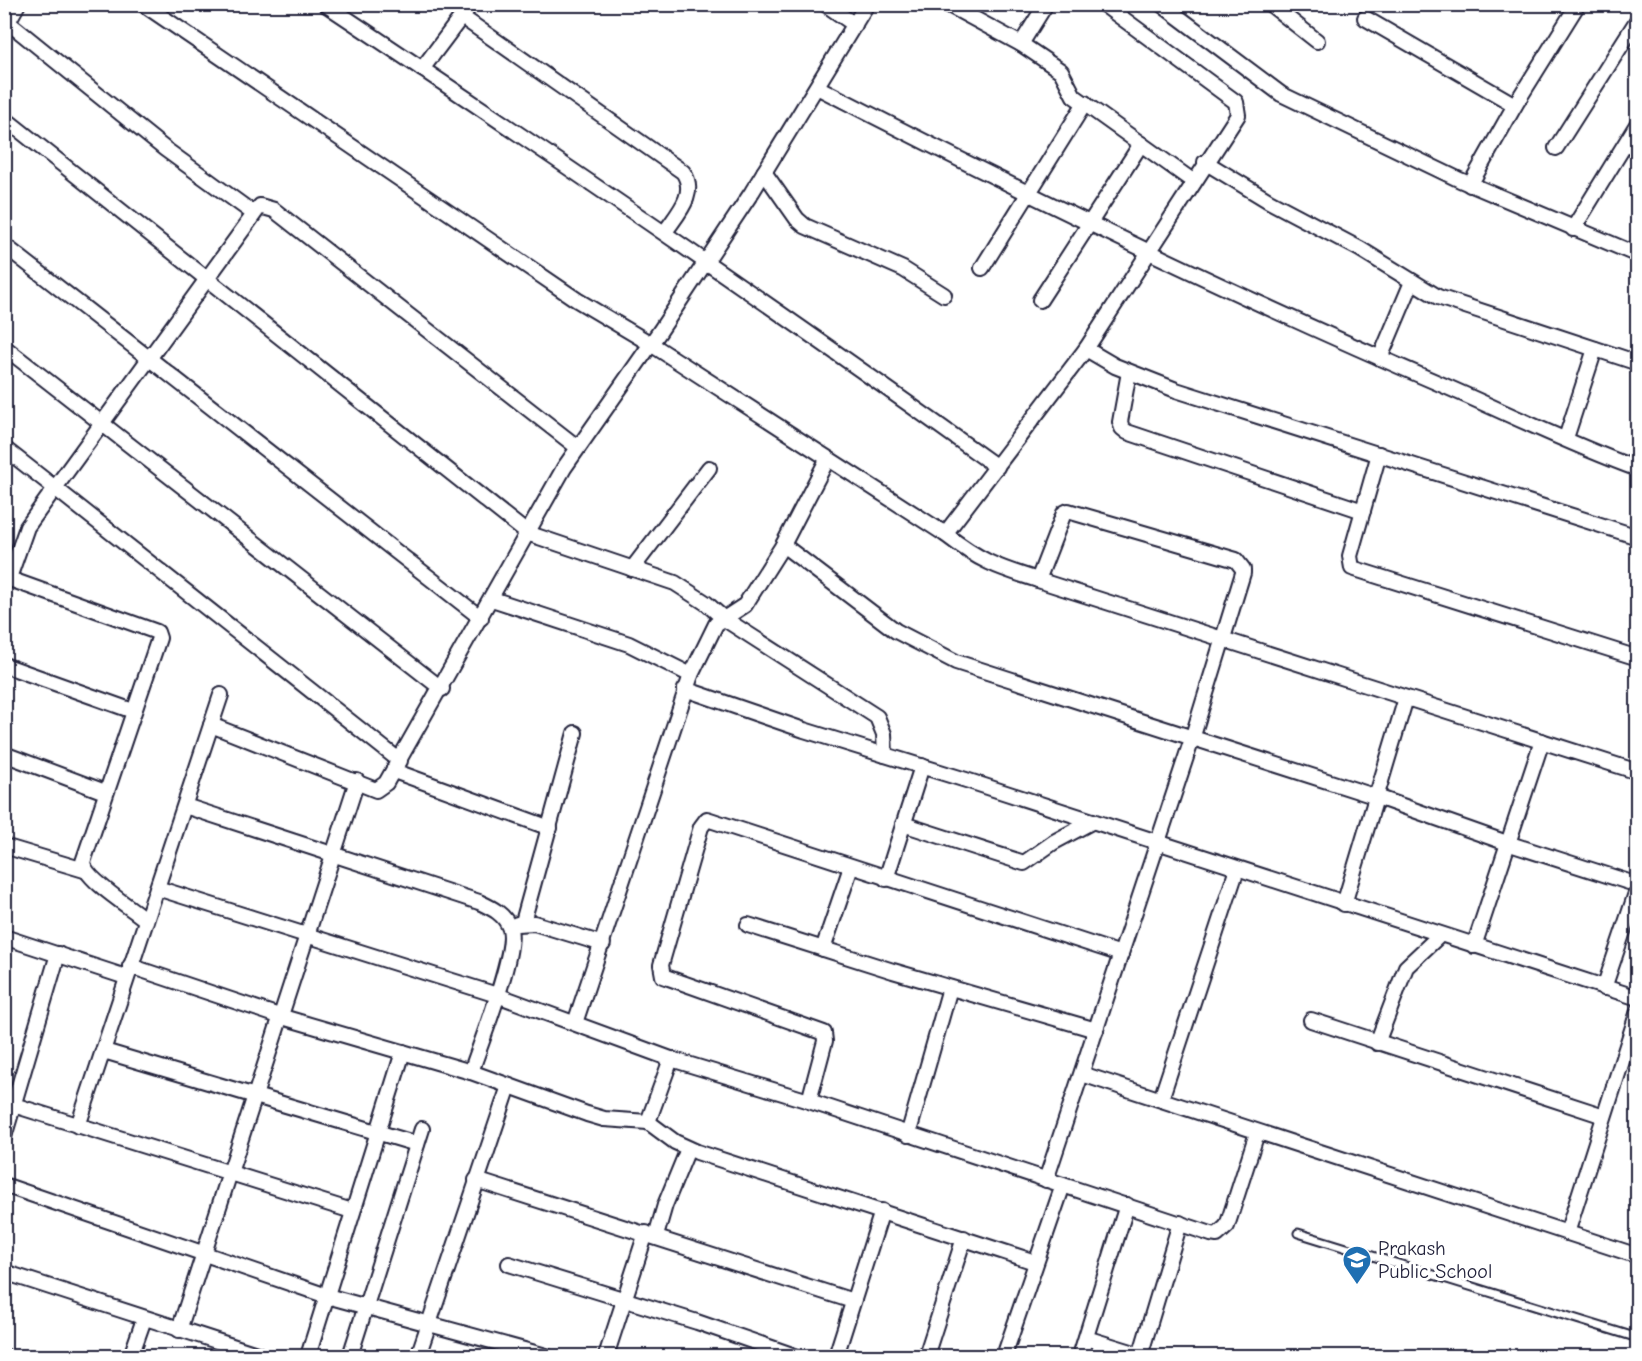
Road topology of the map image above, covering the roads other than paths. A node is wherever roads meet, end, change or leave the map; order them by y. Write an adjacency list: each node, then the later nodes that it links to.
1 (18, 4): 16 (street)
2 (143, 4): 46 (street)
3 (325, 4): 20 (street)
4 (471, 4): 13 (street)
5 (825, 4): 17 (street)
6 (867, 4): 17 (street)
7 (947, 4): 19 (street)
8 (1046, 4): 19 (street)
9 (1103, 4): 28 (street)
10 (1161, 4): 31 (street)
11 (1270, 4): 18 (street)
12 (1572, 6): 23 (street)
13 (462, 17): 20 (street); 36 (street)
14 (1365, 18): 23 (street)
15 (1638, 18): 27 (street)
16 (6, 21): 33 (street)
17 (855, 25): 21 (street)
18 (1317, 41)
19 (1021, 44): 22 (street)
20 (422, 69): 36 (street)
21 (817, 87): 29 (street); 32 (street)
22 (1085, 103): 26 (street); 32 (street)
23 (1515, 105): 31 (street)
24 (4, 118): 42 (street)
25 (1638, 123): 35 (street)
26 (1141, 144): 30 (street); 34 (street)
27 (1556, 148)
28 (1205, 162): 30 (street); 43 (street)
29 (764, 172): 40 (street); 44 (street)
30 (1194, 182): 38 (street)
31 (1470, 184): 35 (street)
32 (1029, 195): 34 (street); 41 (street)
33 (253, 213): 42 (street); 56 (street)
34 (1091, 223): 38 (street); 45 (street)
35 (1573, 230): 39 (street)
36 (665, 232): 40 (street)
37 (4, 245): 51 (street)
38 (1149, 252): 48 (street); 50 (street)
39 (1638, 255)
40 (707, 261): 46 (street); 60 (street)
41 (982, 268)
42 (209, 278): 51 (street); 65 (street)
43 (1412, 282): 49 (street); 50 (street)
44 (944, 295)
45 (1040, 300)
46 (651, 344): 56 (street); 59 (street)
47 (4, 346): 54 (street)
48 (1086, 349): 53 (street); 60 (street)
49 (1595, 349): 52 (street); 55 (street)
50 (1380, 358): 55 (street)
51 (150, 361): 54 (street); 73 (street)
52 (1638, 363)
53 (1129, 372): 58 (street); 64 (street)
54 (102, 423): 63 (street); 79 (street)
55 (1566, 438): 62 (street)
56 (577, 447): 65 (street)
57 (4, 448): 63 (street)
58 (1379, 454): 64 (street); 67 (street)
59 (827, 460): 66 (street); 68 (street)
60 (997, 467): 66 (street)
61 (709, 468): 69 (street)
62 (1638, 469)
63 (55, 488): 70 (street); 90 (street)
64 (1363, 511): 76 (street)
65 (527, 533): 69 (street); 72 (street)
66 (945, 534): 71 (street)
67 (1638, 537)
68 (783, 545): 74 (street); 86 (street)
69 (632, 569): 74 (street)
70 (7, 578): 83 (street)
71 (1038, 580): 75 (street); 75 (street)
72 (492, 599): 73 (street); 78 (street)
73 (482, 618): 79 (street)
74 (723, 618): 78 (street); 89 (street)
75 (1223, 640): 82 (street); 86 (street)
76 (1638, 658)
77 (4, 665): 83 (street)
78 (691, 675): 80 (street)
79 (442, 689): 90 (street)
80 (685, 689): 89 (street); 118 (street)
81 (221, 695): 84 (street)
82 (1406, 698): 87 (street); 95 (street)
83 (133, 711): 94 (street)
84 (211, 725): 93 (street); 96 (street)
85 (575, 733): 99 (street)
86 (1192, 739): 95 (street); 100 (street)
87 (1542, 741): 92 (street); 101 (street)
88 (4, 754): 94 (street)
89 (885, 755): 91 (street)
90 (397, 766): 93 (street); 99 (street)
91 (922, 766): 97 (street); 98 (street)
92 (1638, 772)
93 (357, 781): 103 (street)
94 (105, 792): 106 (street)
95 (1377, 797): 101 (street); 110 (street)
96 (185, 806): 103 (street); 109 (street)
97 (1093, 821): 98 (street); 100 (street)
98 (903, 824): 107 (street)
99 (550, 828): 112 (street)
100 (1156, 841): 105 (street); 122 (street)
101 (1507, 843): 108 (street); 119 (street)
102 (4, 846): 106 (street)
103 (333, 853): 114 (street); 116 (street)
104 (851, 867): 107 (street); 120 (street); 142 (street)
105 (1237, 869): 110 (street); 141 (street)
106 (84, 870): 111 (street)
107 (886, 879): 122 (street)
108 (1638, 886): 125 (street)
109 (157, 888): 111 (street); 116 (street)
110 (1344, 904): 115 (street)
111 (146, 920): 123 (street)
112 (523, 922): 114 (street); 118 (street)
113 (748, 925): 120 (street)
114 (509, 927): 126 (street)
115 (1440, 935): 119 (street); 133 (street)
116 (305, 936): 126 (street); 129 (street)
117 (4, 937): 121 (street)
118 (603, 944): 131 (street)
119 (1474, 946): 125 (street)
120 (822, 949): 124 (street)
121 (58, 954): 123 (street); 143 (street)
122 (1120, 954): 132 (street)
123 (128, 971): 129 (street); 134 (street)
124 (950, 988): 132 (street); 150 (street)
125 (1604, 988): 127 (street)
126 (497, 995): 131 (street); 137 (street)
127 (1638, 998)
128 (1638, 1011): 144 (street)
129 (279, 1016): 135 (street); 140 (street)
130 (1311, 1020): 133 (street)
131 (575, 1023): 136 (street)
132 (1096, 1030): 138 (street)
133 (1377, 1043): 144 (street)
134 (104, 1051): 140 (street); 146 (street)
135 (403, 1052): 137 (street); 148 (street)
136 (671, 1059): 142 (street); 145 (street)
137 (471, 1072): 139 (street)
138 (1082, 1074): 141 (street); 156 (street)
139 (509, 1086): 145 (street); 155 (street)
140 (255, 1094): 148 (street); 154 (street)
141 (1161, 1099): 149 (street)
142 (808, 1101): 150 (street)
143 (9, 1103): 146 (street); 151 (street)
144 (1604, 1116): 164 (street)
145 (648, 1122): 153 (street)
146 (78, 1126): 154 (street)
147 (422, 1129): 152 (street)
148 (377, 1132): 152 (street); 160 (street)
149 (1257, 1132): 162 (street); 164 (street)
150 (908, 1135): 156 (street)
151 (4, 1137)
152 (417, 1144): 175 (street)
153 (688, 1149): 161 (street); 165 (street)
154 (229, 1174): 160 (street); 167 (street)
155 (476, 1180): 165 (street); 177 (street)
156 (1046, 1180): 158 (street)
157 (4, 1185): 167 (street)
158 (1063, 1185): 159 (street); 169 (street)
159 (1127, 1205): 162 (street); 179 (street)
160 (352, 1211): 172 (street)
161 (882, 1211): 166 (street); 174 (street)
162 (1180, 1223): 194 (street)
163 (1298, 1233): 180 (lane)
164 (1567, 1233): 168 (street)
165 (651, 1235): 173 (street); 174 (street)
166 (964, 1238): 169 (street); 191 (street)
167 (203, 1253): 172 (street); 178 (street)
168 (1638, 1256)
169 (1035, 1262): 192 (street)
170 (509, 1264): 173 (street)
171 (4, 1272): 176 (street)
172 (327, 1296): 175 (street); 184 (street)
173 (624, 1300): 188 (street); 189 (street)
174 (854, 1301): 190 (street)
175 (367, 1307): 177 (street); 185 (street)
176 (144, 1319): 178 (street); 182 (street)
177 (430, 1323): 186 (street); 187 (street)
178 (179, 1330): 181 (street)
179 (1086, 1338): 193 (street); 194 (street)
180 (1638, 1338)
181 (235, 1352): 183 (street)
182 (131, 1356)
183 (263, 1356)
184 (308, 1356)
185 (350, 1356)
186 (418, 1356)
187 (546, 1356)
188 (606, 1356)
189 (795, 1356)
190 (836, 1356)
191 (926, 1356)
192 (1004, 1356)
193 (1080, 1356)
194 (1140, 1356)

